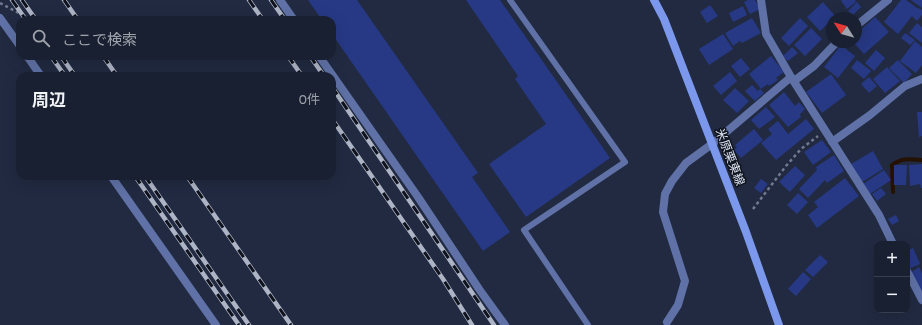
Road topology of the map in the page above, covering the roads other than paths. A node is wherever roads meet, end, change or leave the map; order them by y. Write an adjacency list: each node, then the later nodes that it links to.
1 (280, 0): 6 (street)
2 (510, 0): 27 (lane)
3 (654, 0): 19 (main road, 米原栗東線)
4 (762, 0): 15 (street)
5 (888, 0): 8 (street)
6 (291, 16)
7 (0, 18): 9 (street)
8 (862, 21)
9 (16, 40)
10 (831, 48): 15 (street)
11 (30, 60): 13 (street)
12 (322, 60): 14 (street)
13 (38, 72)
14 (330, 72)
15 (792, 79): 18 (street); 19 (street)
16 (922, 79): 18 (street)
17 (336, 80): 26 (street)
18 (832, 142): 21 (street)
19 (712, 144): 24 (street); 28 (main road, 米原栗東線)
20 (114, 180): 25 (street)
21 (892, 241)
22 (910, 277): 23 (street)
23 (922, 300)
24 (665, 324)
25 (216, 325)
26 (505, 325)
27 (588, 325)
28 (779, 325)

